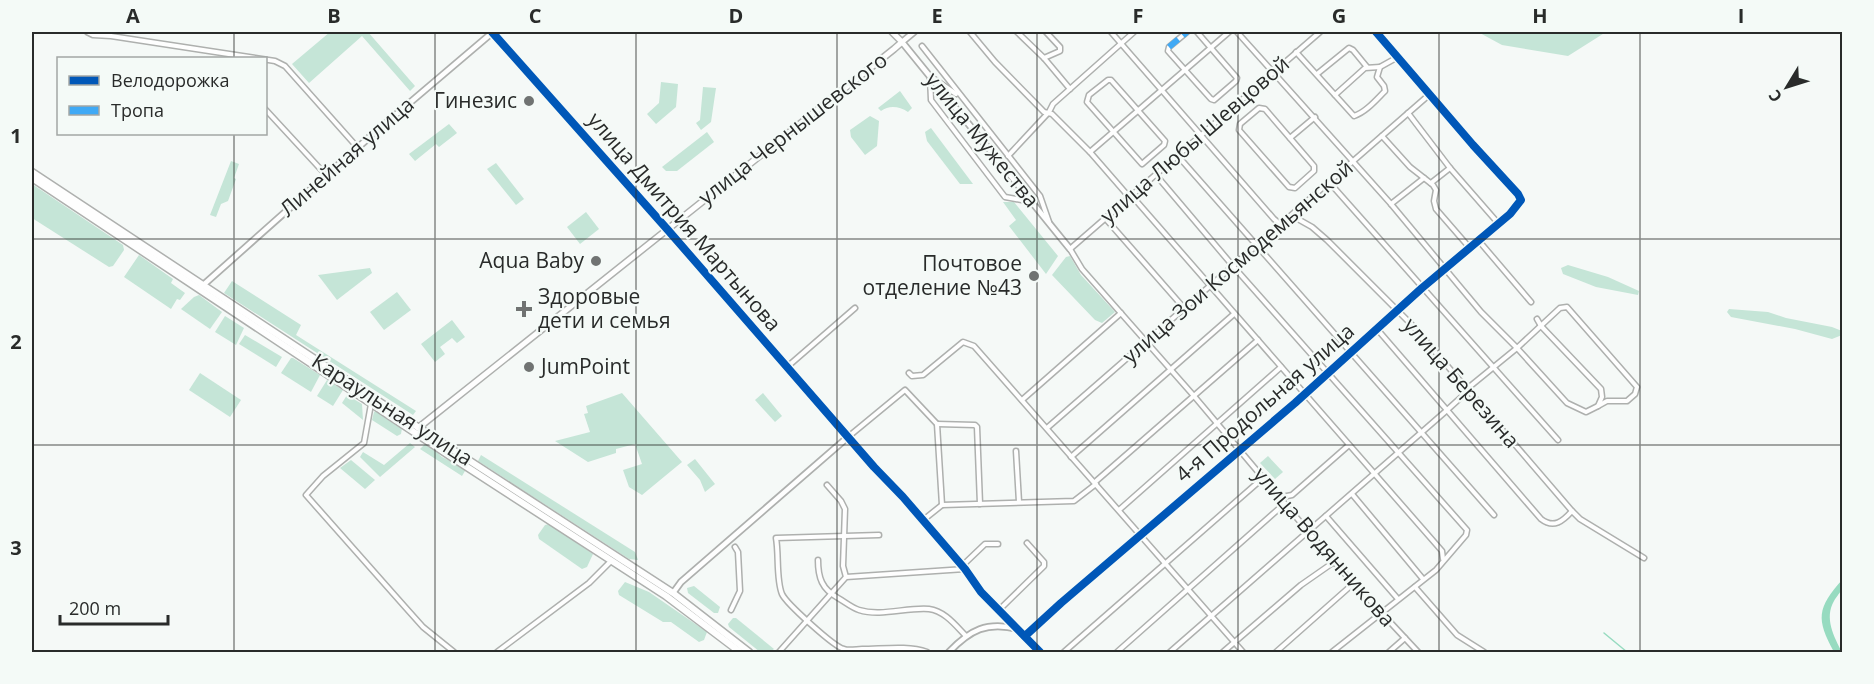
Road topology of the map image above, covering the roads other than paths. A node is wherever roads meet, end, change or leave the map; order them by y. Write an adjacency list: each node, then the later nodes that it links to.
1 (87, 32): 21 (street)
2 (492, 32): 45 (street, Линейная улица); 65 (street, улица Дмитрия Мартынова)
3 (892, 32): 16 (main road, улица Мужества)
4 (914, 32): 16 (street, улица Чернышевского)
5 (970, 32): 38 (street)
6 (1017, 32): 23 (street)
7 (1046, 32): 23 (street)
8 (1111, 32): 17 (street)
9 (1134, 32): 17 (street)
10 (1187, 32): 27 (street)
11 (1197, 32): 19 (street)
12 (1229, 32): 19 (street)
13 (1237, 32): 28 (street)
14 (1320, 32): 20 (street, улица Любы Шевцовой)
15 (1376, 32): 22 (street)
16 (902, 42): 30 (street, улица Мужества); 65 (main road, улица Чернышевского)
17 (1120, 43): 31 (street); 32 (street)
18 (922, 46): 35 (street)
19 (1210, 46): 27 (street); 27 (street)
20 (1296, 52): 28 (street, улица Любы Шевцовой); 29 (street)
21 (248, 57)
22 (1398, 57): 26 (street); 33 (street)
23 (1044, 58): 31 (street)
24 (267, 60): 45 (street)
25 (1367, 67): 26 (street); 29 (street); 34 (street)
26 (1380, 67): 34 (street)
27 (1185, 70): 32 (street)
28 (1274, 72): 40 (street); 42 (street, улица Любы Шевцовой)
29 (1317, 74): 34 (street)
30 (930, 76): 35 (street); 59 (street, улица Мужества); 59 (street)
31 (1070, 89): 38 (street)
32 (1161, 89): 37 (street); 42 (street)
33 (1430, 94): 39 (street, улица Зои Космодемьянской); 63 (street, 4-я Продольная улица)
34 (1335, 95)
35 (960, 97): 47 (street)
36 (267, 111): 52 (street)
37 (1137, 111): 41 (street); 41 (street); 41 (street)
38 (1049, 112): 46 (street); 47 (street)
39 (1408, 113): 43 (street, улица Зои Космодемьянской); 50 (street)
40 (1315, 117): 44 (street); 49 (street)
41 (1113, 132): 46 (street)
42 (1201, 135): 48 (street, улица Любы Шевцовой); 64 (street)
43 (1382, 136): 49 (street, улица Зои Космодемьянской); 55 (street)
44 (1290, 138): 44 (street)
45 (358, 148): 52 (street, Линейная улица)
46 (1090, 152): 58 (street)
47 (1008, 156): 62 (street)
48 (1178, 156): 53 (street, улица Любы Шевцовой); 67 (street)
49 (1353, 161): 56 (street, улица Зои Космодемьянской); 60 (street)
50 (1450, 168): 57 (street); 63 (street)
51 (32, 172): 73 (main road, Караульная улица)
52 (326, 175): 73 (street, Линейная улица)
53 (1156, 175): 58 (street, улица Любы Шевцовой); 70 (street)
54 (32, 178): 73 (main road, Караульная улица)
55 (1424, 178): 57 (street); 60 (street)
56 (1329, 182): 64 (street, улица Зои Космодемьянской); 74 (street)
57 (1431, 183): 68 (street)
58 (1131, 197): 61 (street, улица Любы Шевцовой); 72 (street)
59 (1032, 202): 62 (street, улица Мужества)
60 (1391, 204): 71 (street)
61 (1105, 218): 69 (street, улица Любы Шевцовой); 77 (street)
62 (1050, 222): 69 (street, улица Мужества)
63 (1498, 223): 66 (street, 4-я Продольная улица)
64 (1280, 224): 67 (street, улица Зои Космодемьянской); 78 (street, улица Березина)
65 (667, 229): 88 (street, улица Дмитрия Мартынова); 104 (main road, улица Чернышевского)
66 (1479, 241): 68 (street, 4-я Продольная улица); 75 (street)
67 (1256, 245): 70 (street, улица Зои Космодемьянской); 87 (street)
68 (1469, 248): 71 (street, 4-я Продольная улица)
69 (1070, 249): 79 (street, улица Водянникова)
70 (1233, 266): 72 (street, улица Зои Космодемьянской); 92 (street)
71 (1445, 271): 74 (street, 4-я Продольная улица); 86 (street)
72 (1210, 285): 77 (street, улица Зои Космодемьянской); 80 (street)
73 (201, 287): 98 (main road, Караульная улица); 104 (main road, Караульная улица)
74 (1422, 288): 78 (street, 4-я Продольная улица); 90 (street)
75 (1531, 302)
76 (855, 308): 88 (street)
77 (1184, 308): 85 (street, улица Зои Космодемьянской)
78 (1398, 311): 83 (street, 4-я Продольная улица); 94 (street, улица Березина)
79 (1121, 313): 85 (street, улица Водянникова); 97 (street)
80 (1234, 314): 84 (street); 91 (street)
81 (1537, 319): 82 (street)
82 (1541, 326): 86 (street); 99 (street); 99 (street)
83 (1377, 329): 87 (street, 4-я Продольная улица); 100 (street)
84 (1258, 340): 89 (street); 96 (street)
85 (1147, 342): 91 (street, улица Водянникова); 103 (street, улица Зои Космодемьянской)
86 (1517, 348): 90 (street); 99 (street)
87 (1351, 352): 92 (street, 4-я Продольная улица); 105 (street)
88 (787, 367): 106 (street, улица Дмитрия Мартынова)
89 (1281, 367): 95 (street); 101 (street)
90 (1493, 368): 94 (street); 107 (street)
91 (1171, 370): 96 (street, улица Водянникова); 112 (street)
92 (1328, 373): 95 (street, 4-я Продольная улица); 111 (street)
93 (911, 374): 97 (street)
94 (1468, 388): 100 (street); 123 (street, улица Березина)
95 (1304, 393): 108 (street); 109 (street, 4-я Продольная улица)
96 (1194, 396): 101 (street, улица Водянникова); 115 (street)
97 (1022, 400): 103 (street)
98 (371, 403): 104 (main road, Караульная улица); 159 (street)
99 (1598, 406)
100 (1446, 411): 105 (street); 123 (street)
101 (1217, 423): 109 (street, улица Водянникова); 122 (street)
102 (937, 424): 106 (street); 120 (street); 121 (street)
103 (1047, 428): 112 (street)
104 (417, 430): 137 (main road, Караульная улица); 146 (main road, Караульная улица)
105 (1421, 432): 111 (street); 124 (street)
106 (848, 437): 126 (street); 146 (street)
107 (1558, 440)
108 (1349, 445): 113 (street); 119 (street)
109 (1240, 450): 114 (street, улица Водянникова); 130 (street, 4-я Продольная улица)
110 (1016, 451): 118 (street)
111 (1398, 453): 113 (street); 136 (street)
112 (1071, 457): 115 (street)
113 (1375, 473): 117 (street); 136 (street)
114 (1263, 478): 119 (street, улица Водянникова); 138 (street)
115 (1095, 483): 118 (street); 122 (street)
116 (827, 485): 129 (street)
117 (1352, 494): 125 (street); 142 (street)
118 (1018, 502): 120 (street)
119 (1282, 502): 127 (street, улица Водянникова); 145 (street)
120 (980, 504): 121 (street)
121 (942, 505): 126 (street)
122 (1119, 510): 130 (street)
123 (1572, 511): 134 (street, улица Березина)
124 (1494, 515)
125 (1326, 516): 127 (street); 148 (street)
126 (922, 521): 140 (street)
127 (1308, 531): 139 (street, улица Водянникова); 152 (street)
128 (879, 535): 129 (street)
129 (844, 536): 141 (street); 153 (street)
130 (1142, 536): 138 (street); 156 (street, 4-я Продольная улица)
131 (1027, 543): 150 (street)
132 (998, 544): 140 (street)
133 (735, 547): 149 (street)
134 (1644, 558)
135 (818, 560): 147 (street)
136 (1443, 560): 142 (street)
137 (611, 561): 160 (street); 161 (main road, Караульная улица)
138 (1165, 562): 145 (street); 167 (street)
139 (1334, 562): 143 (street, улица Водянникова); 158 (street)
140 (963, 568): 141 (street); 150 (street)
141 (846, 577): 147 (street)
142 (1423, 579): 144 (street)
143 (1353, 583): 151 (street, улица Водянникова); 172 (street)
144 (1415, 587): 148 (street); 176 (street)
145 (1188, 589): 152 (street); 168 (street)
146 (673, 593): 162 (main road, Караульная улица)
147 (831, 594): 153 (street); 155 (street)
148 (1398, 599): 151 (street)
149 (731, 610)
150 (999, 610): 154 (street)
151 (1380, 613): 157 (street, улица Водянникова); 173 (street)
152 (1212, 617): 158 (street); 169 (street)
153 (806, 620): 163 (street); 164 (street)
154 (1018, 629): 155 (street); 156 (street)
155 (966, 636): 165 (street)
156 (1026, 636): 166 (street)
157 (1405, 638): 174 (street); 175 (street, улица Водянникова)
158 (1235, 643): 170 (street); 171 (street)
159 (454, 652)
160 (497, 652)
161 (740, 652)
162 (749, 652)
163 (778, 652)
164 (927, 652)
165 (949, 652)
166 (1040, 652)
167 (1064, 652)
168 (1117, 652)
169 (1170, 652)
170 (1223, 652)
171 (1243, 652)
172 (1276, 652)
173 (1332, 652)
174 (1389, 652)
175 (1418, 652)
176 (1484, 652)

